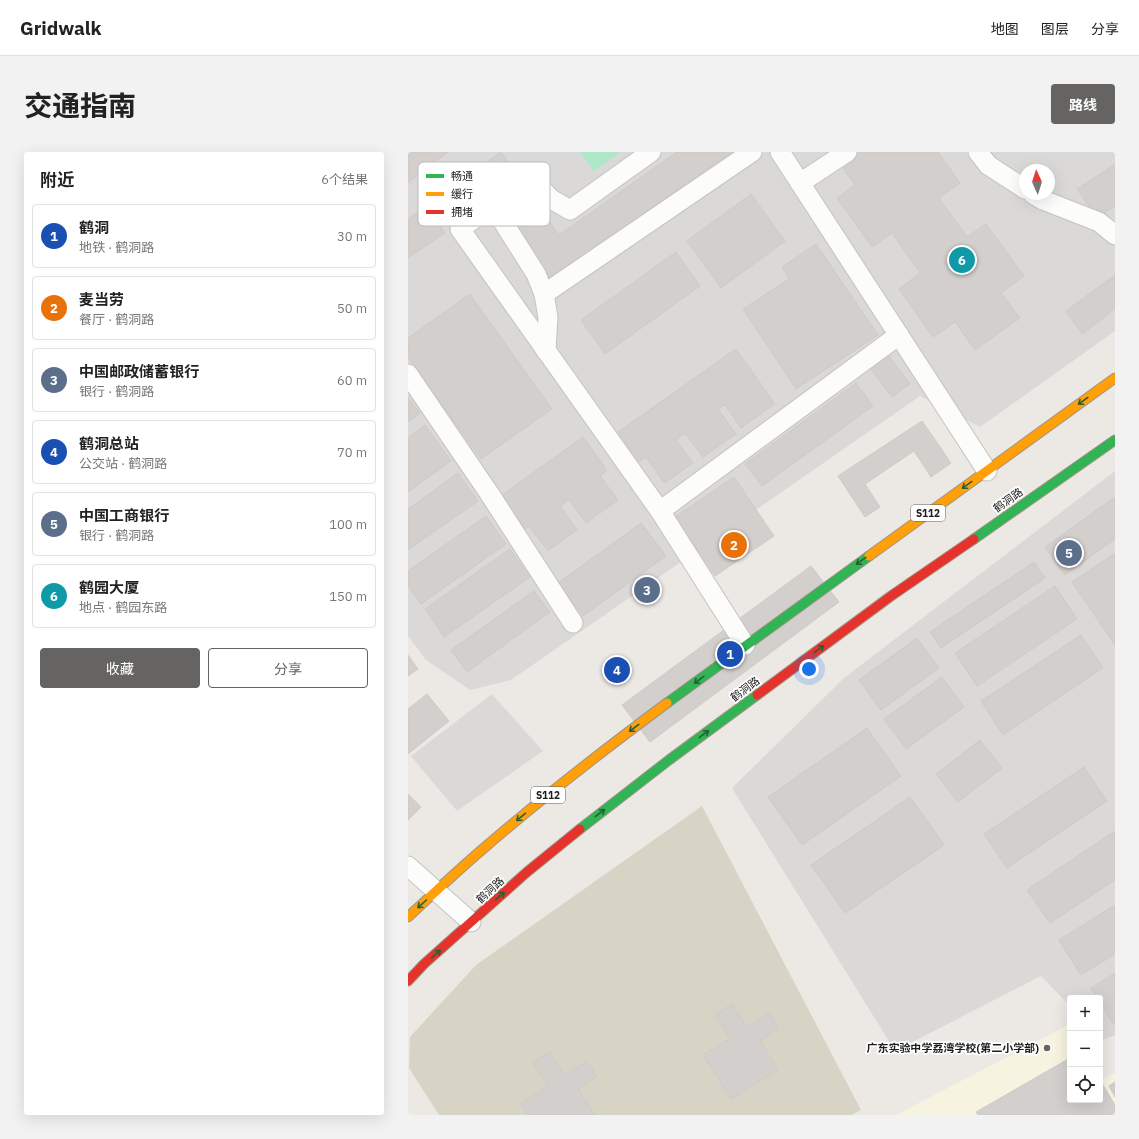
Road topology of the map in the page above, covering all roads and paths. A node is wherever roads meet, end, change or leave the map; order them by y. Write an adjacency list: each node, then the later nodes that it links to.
1 (652, 152): 8 (street)
2 (752, 152): 13 (street)
3 (780, 152): 6 (street)
4 (847, 152): 6 (street)
5 (978, 152): 7 (street)
6 (800, 184): 14 (street)
7 (1019, 185)
8 (550, 198)
9 (1043, 200): 12 (street)
10 (464, 226): 15 (street)
11 (505, 226): 13 (street)
12 (1115, 235)
13 (544, 294): 15 (street)
14 (899, 335): 19 (street); 20 (street)
15 (546, 351): 20 (street)
16 (408, 374): 21 (street)
17 (1115, 378): 19 (main road, S112, one-way to 19)
18 (1115, 440): 26 (main road, 鹤洞路, one-way to 18)
19 (987, 471): 22 (main road, S112, one-way to 22)
20 (660, 511): 22 (street)
21 (573, 623)
22 (745, 645): 24 (main road, S112, one-way to 24)
23 (408, 866): 24 (street)
24 (437, 891): 25 (main road, S112, one-way to 25); 26 (street)
25 (408, 917)
26 (471, 922): 27 (main road, 鹤洞路, one-way to 26)
27 (408, 981)

